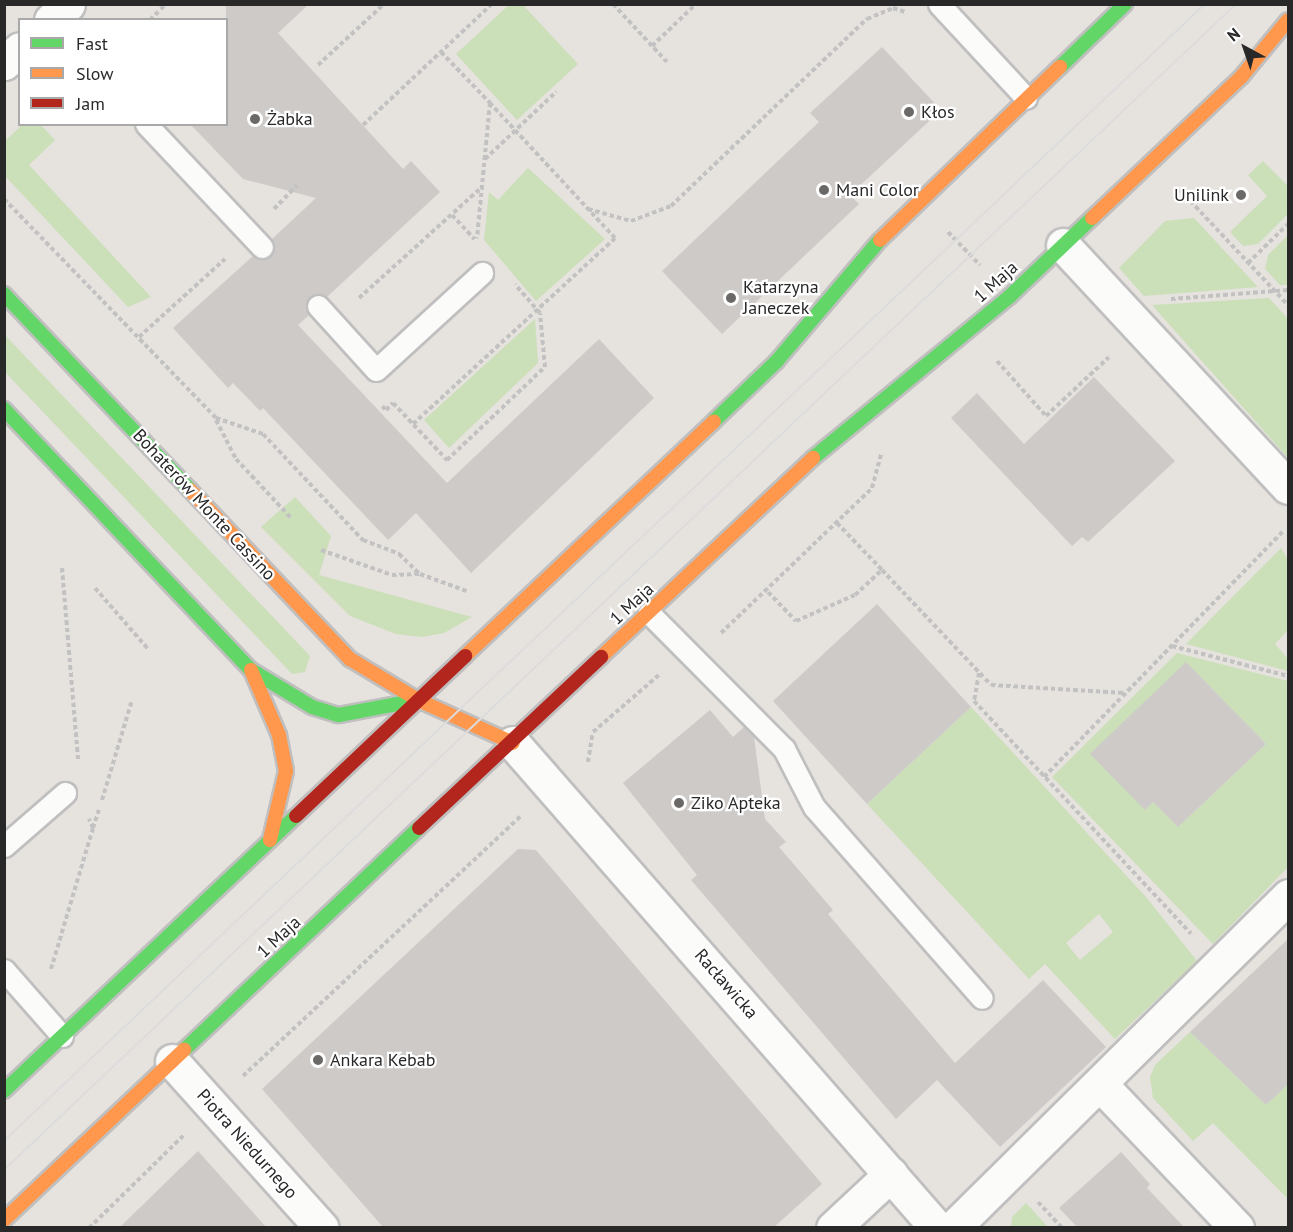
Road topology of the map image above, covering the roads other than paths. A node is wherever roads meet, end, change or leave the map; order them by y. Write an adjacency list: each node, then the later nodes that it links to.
1 (68, 4): 4 (street)
2 (939, 4): 8 (lane)
3 (1112, 9): 8 (street)
4 (53, 18)
5 (1288, 20): 10 (street, 1 Maja)
6 (18, 51): 7 (street)
7 (4, 63)
8 (1026, 98): 19 (street)
9 (148, 126): 11 (lane)
10 (1063, 245): 16 (street); 17 (street, 1 Maja)
11 (262, 247)
12 (482, 273): 14 (lane)
13 (4, 294): 19 (street, Bohaterów Monte Cassino)
14 (318, 306)
15 (4, 409): 18 (street)
16 (1288, 487)
17 (649, 613): 20 (street, 1 Maja); 26 (lane)
18 (250, 670): 19 (street); 22 (street)
19 (418, 700): 20 (street, Bohaterów Monte Cassino); 22 (street)
20 (513, 742): 28 (street, 1 Maja); 31 (street, Racławicka)
21 (65, 793): 23 (lane)
22 (270, 840): 27 (street)
23 (4, 846)
24 (1288, 896): 29 (street)
25 (4, 970): 27 (lane)
26 (982, 998)
27 (62, 1036): 30 (street)
28 (172, 1061): 32 (street, 1 Maja); 33 (street, Piotra Niedurnego)
29 (1100, 1084): 36 (street); 37 (street)
30 (4, 1091)
31 (891, 1174): 34 (street); 35 (street, Racławicka)
32 (4, 1220)
33 (322, 1227)
34 (833, 1227)
35 (937, 1227)
36 (953, 1227)
37 (1237, 1227)

